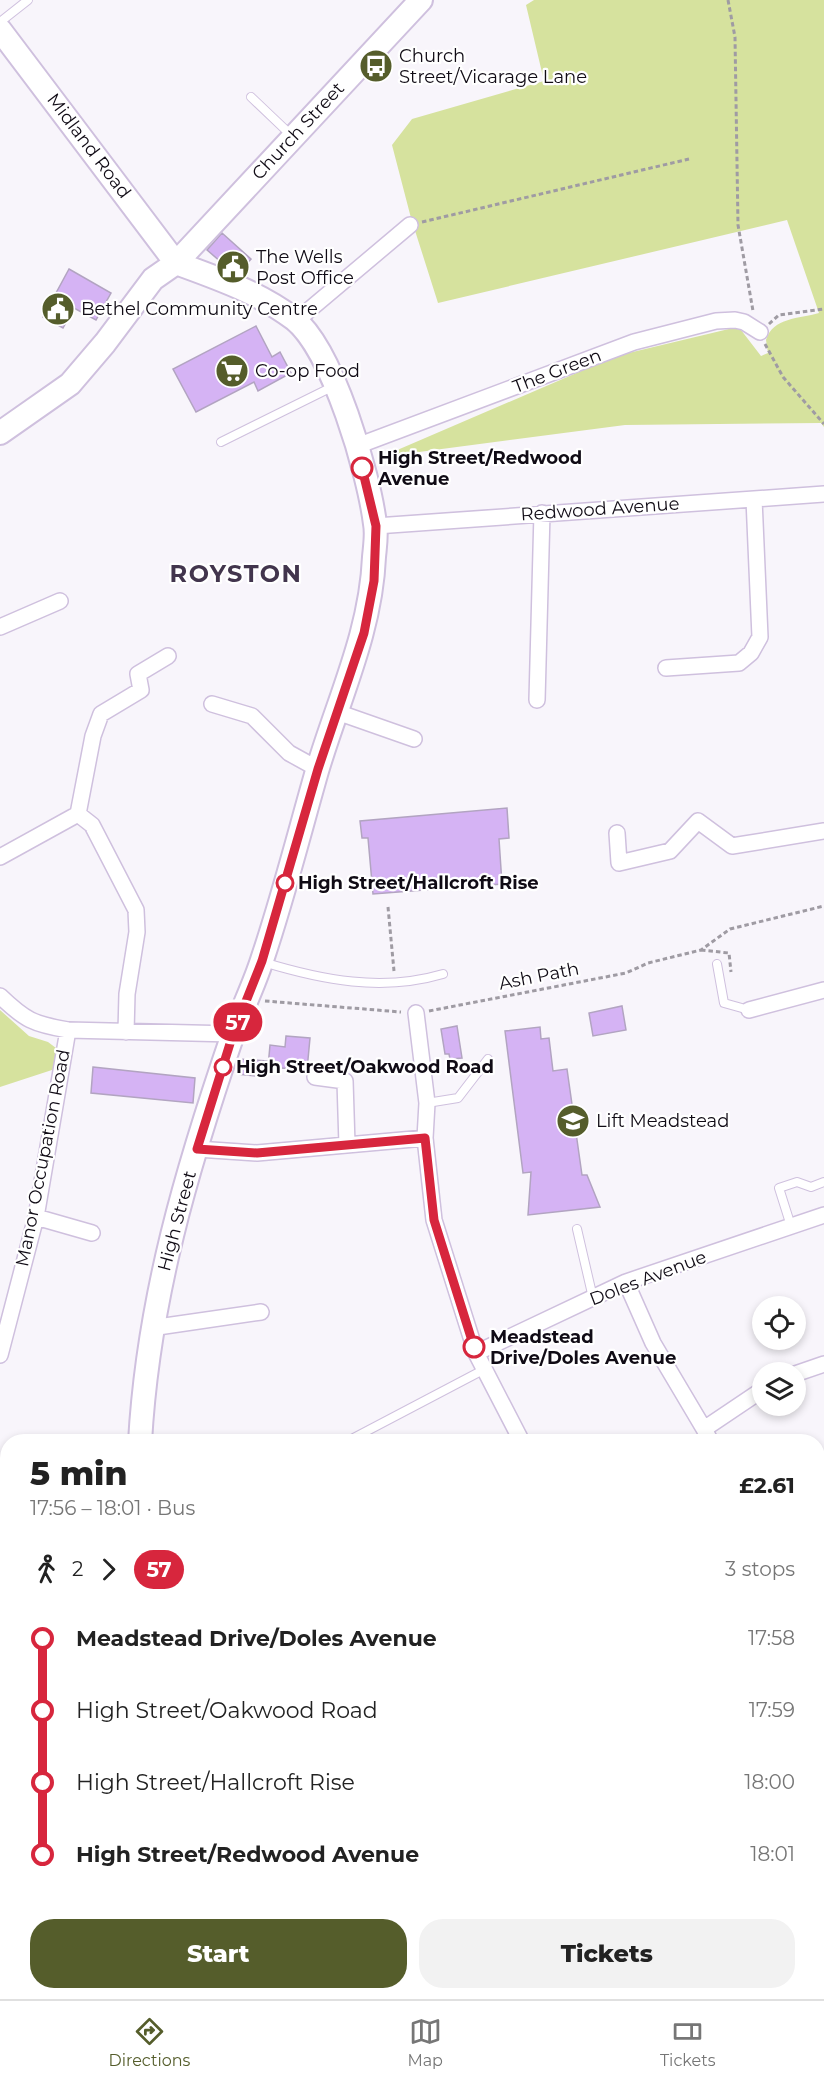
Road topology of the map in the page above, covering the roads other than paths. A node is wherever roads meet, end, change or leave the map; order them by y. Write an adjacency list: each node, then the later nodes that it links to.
1 (28, 0): 3 (lane)
2 (421, 0): 6 (main road, Church Street)
3 (0, 22)
4 (0, 30): 8 (main road, Midland Road)
5 (251, 97): 6 (lane)
6 (293, 137): 8 (main road, Church Street)
7 (410, 225): 9 (street)
8 (176, 263): 9 (main road, High Street); 12 (main road, Church Street)
9 (296, 321): 11 (main road, High Street)
10 (755, 328): 14 (street, The Green)
11 (335, 386): 13 (lane); 14 (main road, High Street)
12 (0, 433)
13 (221, 442)
14 (357, 446): 18 (main road, High Street)
15 (824, 494): 16 (street, Redwood Avenue)
16 (754, 499): 17 (street, Redwood Avenue); 22 (street)
17 (542, 513): 18 (street, Redwood Avenue); 23 (street)
18 (376, 526): 25 (main road, High Street)
19 (60, 601): 20 (street)
20 (0, 627)
21 (168, 656): 28 (street)
22 (666, 668)
23 (537, 700)
24 (212, 704): 27 (street)
25 (337, 712): 26 (street); 27 (main road, High Street)
26 (414, 739)
27 (318, 769): 32 (main road, High Street)
28 (78, 814): 31 (street); 40 (street)
29 (824, 831): 30 (street)
30 (617, 833)
31 (0, 857)
32 (262, 961): 34 (lane); 41 (main road, High Street)
33 (717, 964): 37 (lane)
34 (443, 974)
35 (824, 990): 37 (street)
36 (0, 996): 39 (street)
37 (749, 1010)
38 (416, 1014): 44 (street)
39 (68, 1030): 40 (street); 50 (street, Manor Occupation Road)
40 (126, 1032): 41 (street)
41 (233, 1034): 47 (main road, High Street)
42 (488, 1059): 44 (lane)
43 (315, 1077): 46 (street)
44 (426, 1102): 45 (street)
45 (425, 1138): 46 (street); 58 (street)
46 (347, 1145): 47 (street)
47 (197, 1149): 57 (main road, High Street)
48 (824, 1182): 51 (lane)
49 (824, 1215): 51 (street, Doles Avenue)
50 (36, 1217): 53 (street); 59 (street, Manor Occupation Road)
51 (791, 1226): 54 (street, Doles Avenue)
52 (577, 1229): 55 (lane)
53 (92, 1233)
54 (626, 1282): 55 (street, Doles Avenue); 67 (street)
55 (593, 1298): 58 (street, Doles Avenue)
56 (261, 1312): 57 (street)
57 (152, 1328): 64 (main road, High Street)
58 (476, 1353): 61 (street)
59 (0, 1355)
60 (824, 1364): 62 (street)
61 (484, 1369): 65 (lane); 66 (street)
62 (806, 1370)
63 (752, 1398): 68 (street)
64 (140, 1434)
65 (361, 1434)
66 (518, 1434)
67 (707, 1434)
68 (709, 1434)

